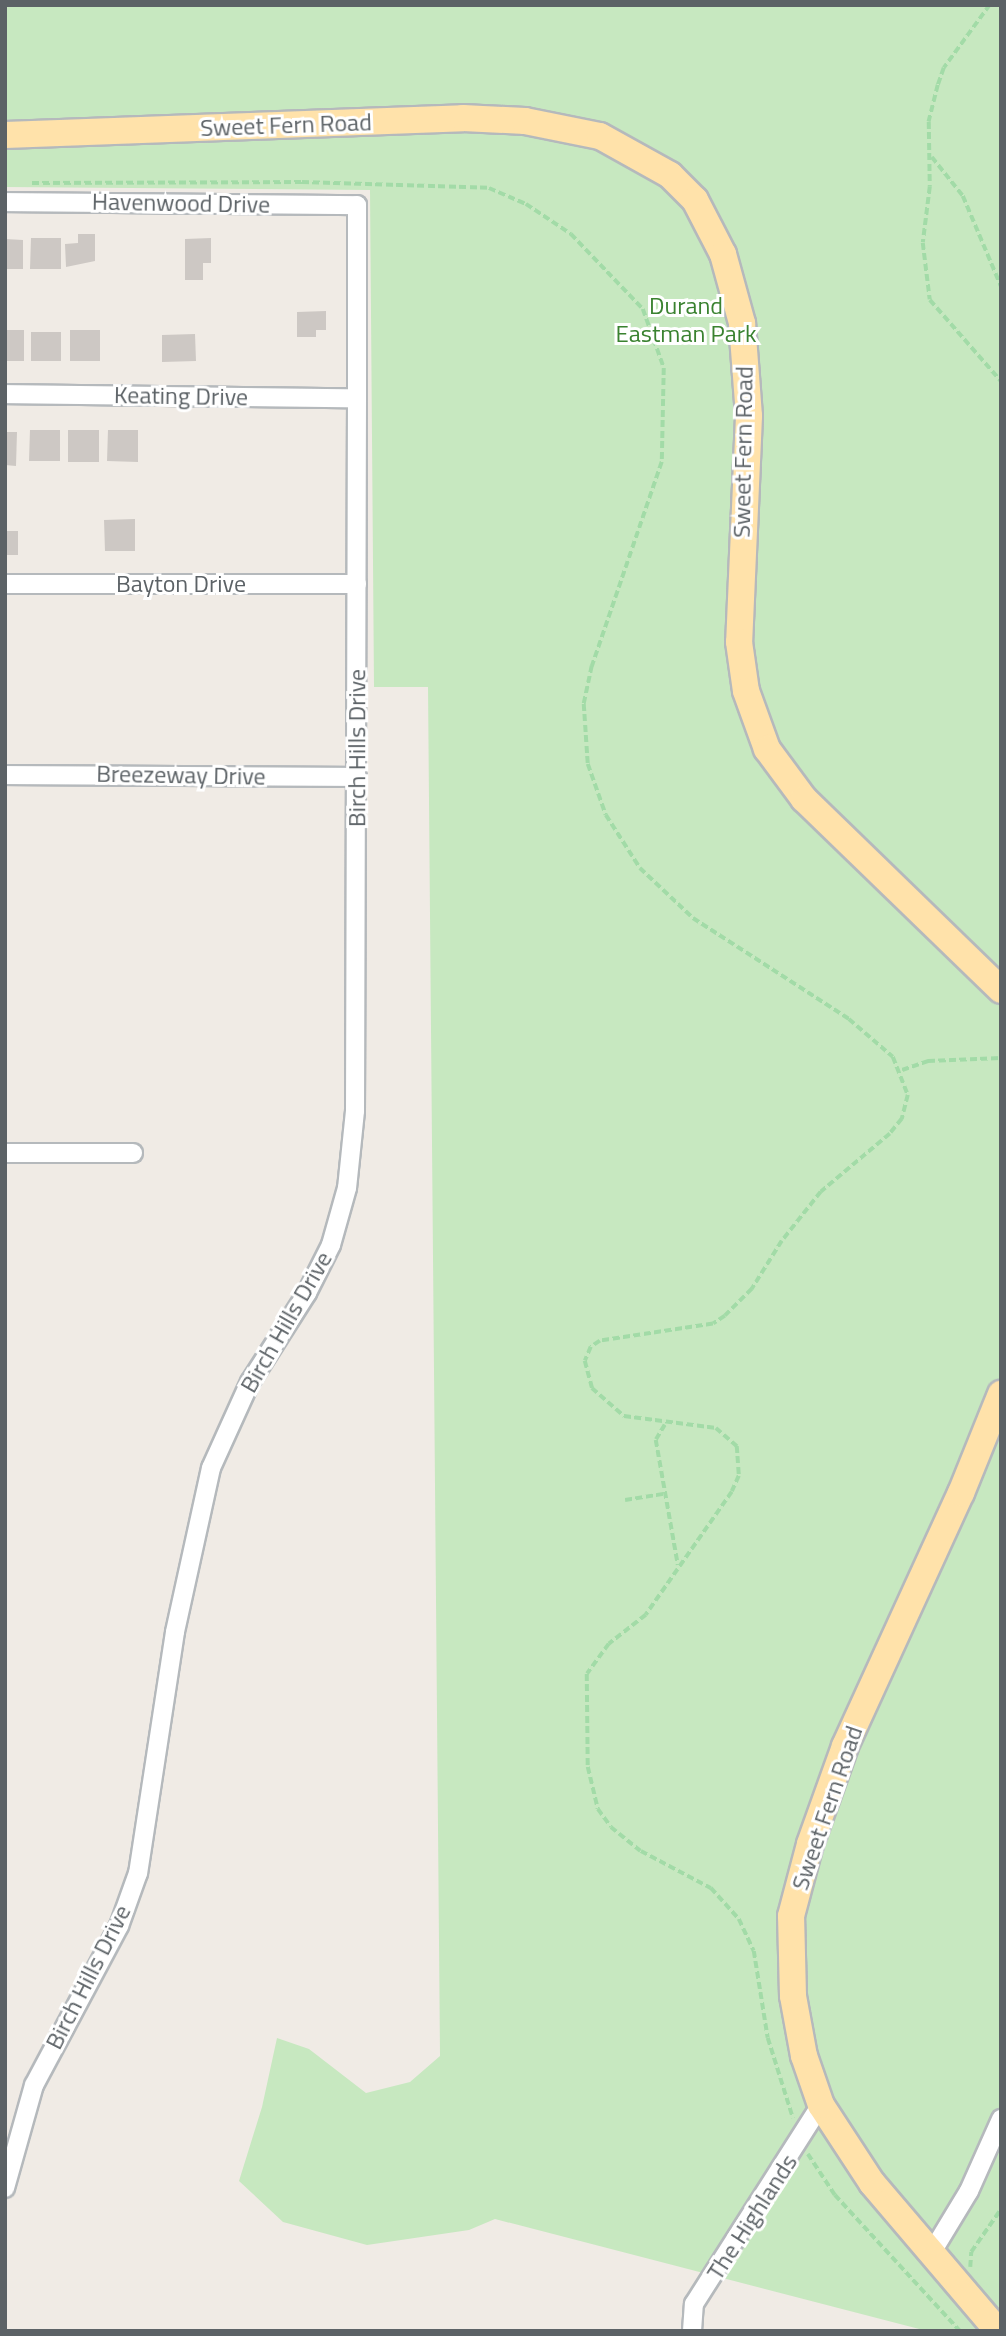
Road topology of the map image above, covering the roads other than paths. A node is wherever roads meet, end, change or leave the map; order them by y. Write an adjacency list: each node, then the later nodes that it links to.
1 (5, 135): 10 (main road, Sweet Fern Road)
2 (5, 202): 3 (street, Havenwood Drive)
3 (357, 205): 5 (street, Birch Hills Drive)
4 (5, 394): 5 (street, Keating Drive)
5 (358, 398): 7 (street, Birch Hills Drive)
6 (5, 584): 7 (street, Bayton Drive)
7 (357, 584): 9 (street, Birch Hills Drive)
8 (5, 775): 9 (street, Breezeway Drive)
9 (357, 777): 16 (street, Birch Hills Drive)
10 (1001, 990)
11 (5, 1153): 12 (street)
12 (133, 1153)
13 (1001, 1394): 14 (main road, Sweet Fern Road)
14 (821, 2105): 17 (main road, Sweet Fern Road); 18 (street, The Highlands)
15 (1001, 2119): 17 (street)
16 (5, 2188)
17 (932, 2252): 19 (main road, Sweet Fern Road)
18 (692, 2331)
19 (998, 2331)

